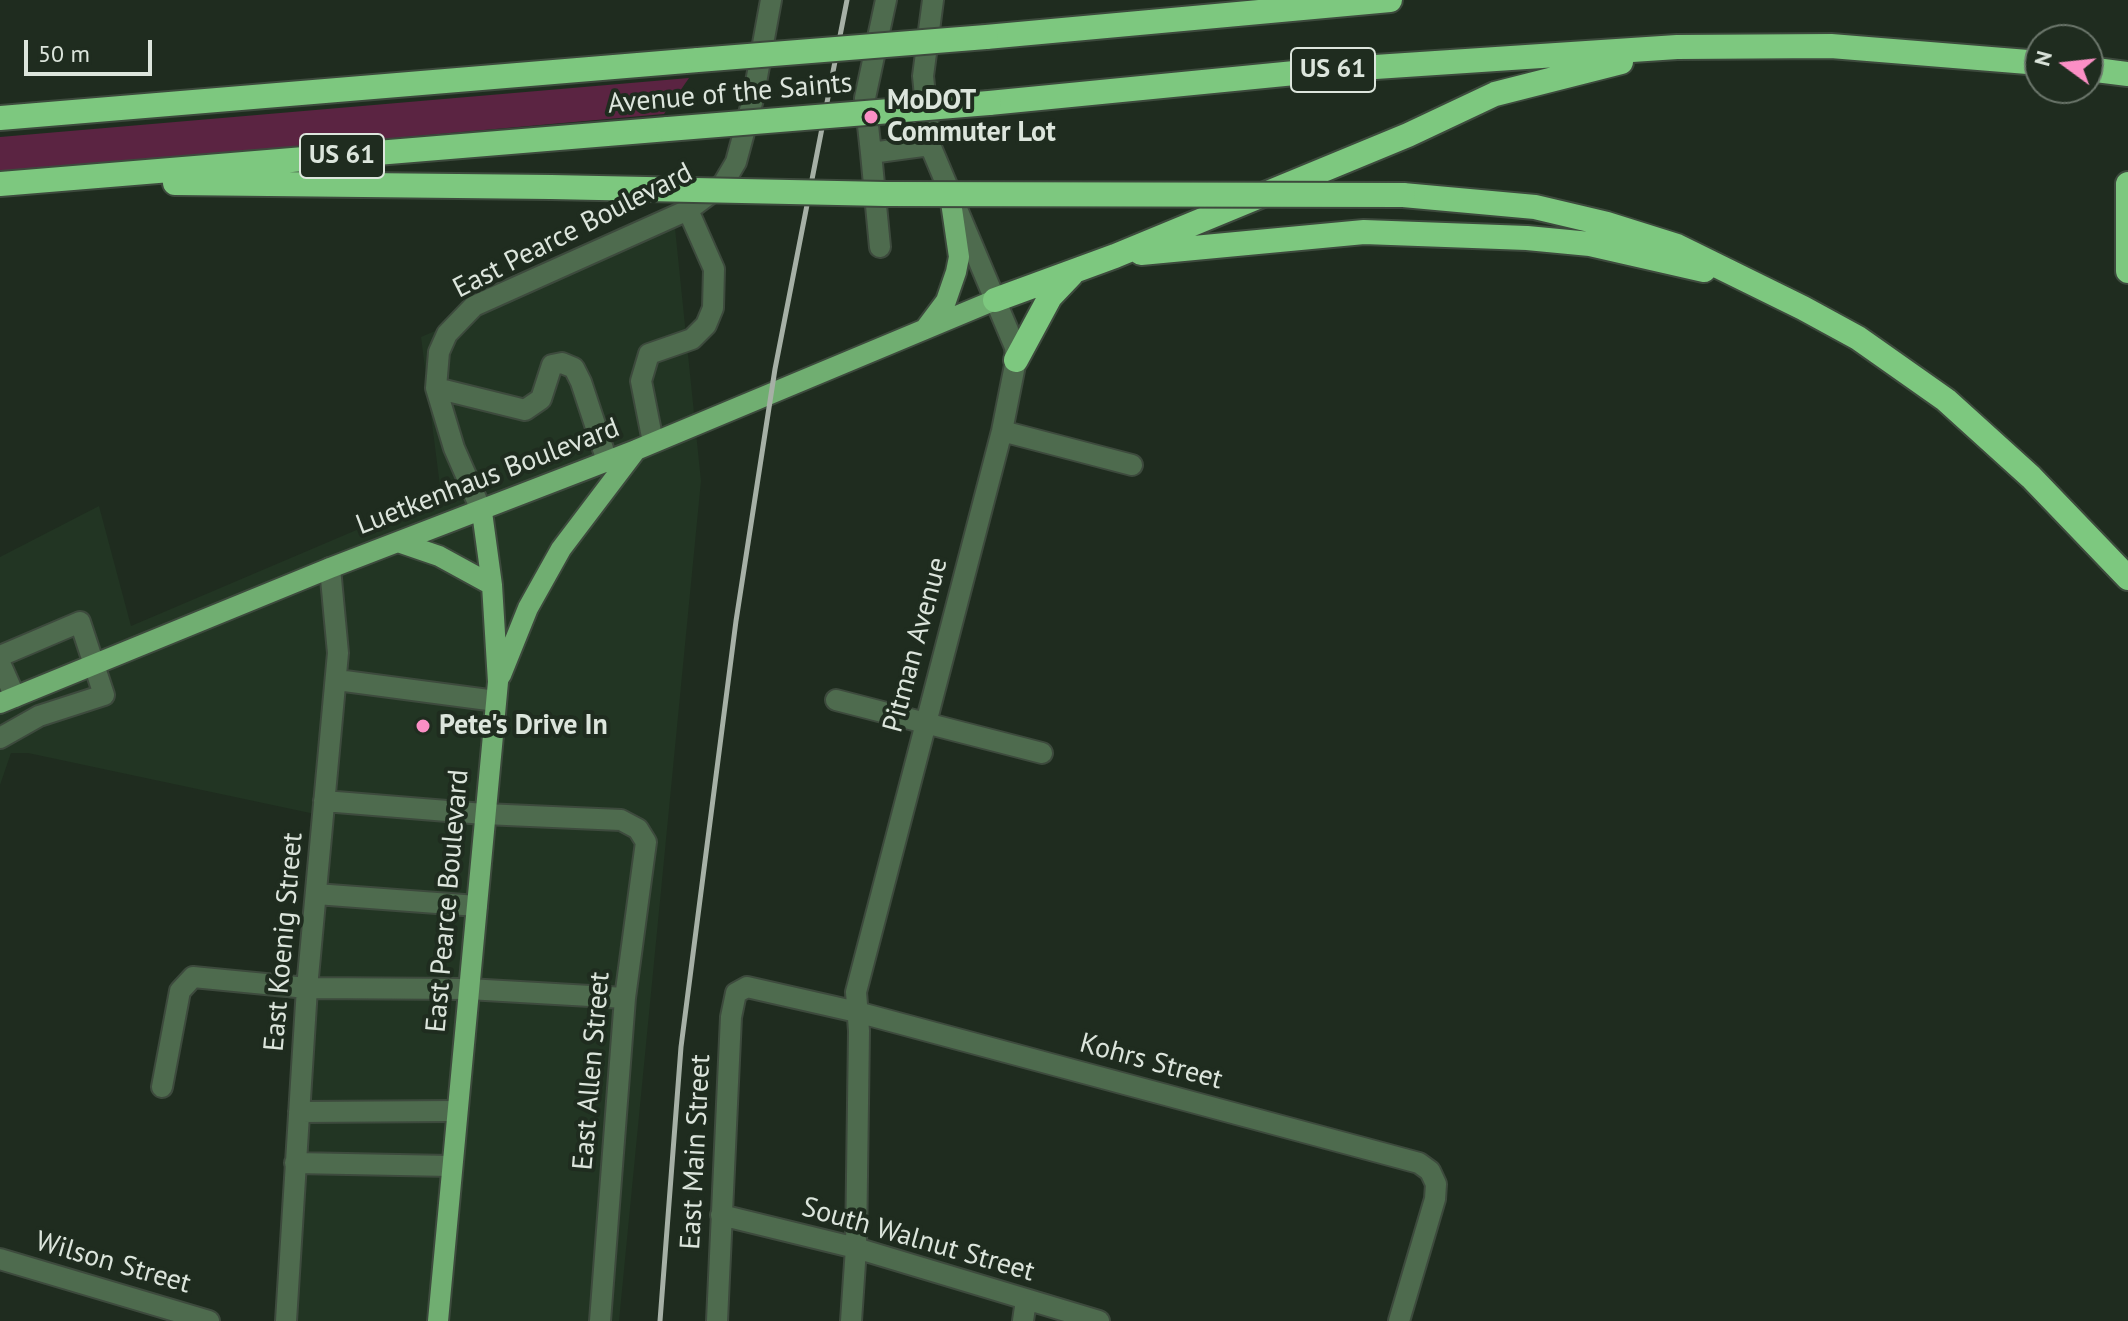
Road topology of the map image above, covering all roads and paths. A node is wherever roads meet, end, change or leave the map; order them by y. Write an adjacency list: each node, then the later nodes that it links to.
1 (771, 0): 15 (street, East Pearce Boulevard)
2 (886, 0): 11 (street)
3 (933, 0): 10 (street, Pitman Avenue)
4 (1390, 0): 9 (highway, Avenue of the Saints / US 61, bridge)
5 (1677, 47): 6 (highway, Avenue of the Saints / US 61); 12 (highway, Avenue of the Saints / US 61, bridge); 17 (highway)
6 (2024, 61)
7 (2104, 71): 8 (highway)
8 (2128, 74)
9 (0, 118)
10 (930, 145): 11 (street); 14 (street, Pitman Avenue)
11 (871, 153): 16 (street)
12 (8, 183): 20 (highway, bridge)
13 (2128, 184): 19 (highway)
14 (951, 202): 21 (street, Pitman Avenue); 22 (main road)
15 (688, 210): 24 (street, East Pearce Boulevard); 26 (street)
16 (880, 247)
17 (1115, 256): 18 (highway); 20 (highway)
18 (1076, 270): 21 (highway); 23 (highway)
19 (2128, 271)
20 (1751, 282): 32 (highway)
21 (995, 300): 22 (main road, Luetkenhaus Boulevard); 23 (street, Pitman Avenue)
22 (925, 329): 26 (main road, Luetkenhaus Boulevard)
23 (1016, 360): 25 (street, Pitman Avenue)
24 (436, 388): 27 (street); 29 (street, East Pearce Boulevard)
25 (1002, 431): 28 (street); 41 (street, Pitman Avenue)
26 (644, 446): 27 (main road, Luetkenhaus Boulevard); 38 (main road)
27 (607, 461): 29 (main road, Luetkenhaus Boulevard)
28 (1132, 465)
29 (482, 512): 30 (main road, Luetkenhaus Boulevard); 33 (main road, East Pearce Boulevard)
30 (401, 543): 31 (main road, Luetkenhaus Boulevard); 33 (main road)
31 (330, 568): 36 (main road, Luetkenhaus Boulevard); 37 (street, East Koenig Street)
32 (2128, 578)
33 (492, 585): 38 (main road, East Pearce Boulevard)
34 (0, 656): 36 (street)
35 (0, 663): 39 (street)
36 (95, 664): 39 (main road, Luetkenhaus Boulevard); 42 (street)
37 (337, 680): 38 (street); 44 (street, East Koenig Street)
38 (497, 692): 45 (main road, East Pearce Boulevard)
39 (8, 700)
40 (836, 700): 41 (street)
41 (925, 721): 43 (street); 52 (street, Pitman Avenue)
42 (0, 738)
43 (1042, 753)
44 (324, 801): 45 (street); 46 (street, East Koenig Street)
45 (484, 814): 47 (main road, East Pearce Boulevard); 51 (street, East Allen Street)
46 (316, 894): 47 (street); 48 (street, East Koenig Street)
47 (477, 906): 49 (main road, East Pearce Boulevard)
48 (307, 988): 49 (street); 53 (street); 55 (street, East Koenig Street)
49 (468, 989): 51 (street); 54 (main road, East Pearce Boulevard)
50 (742, 989): 52 (street, Kohrs Street); 58 (street, East Main Street)
51 (625, 998): 65 (street, East Allen Street)
52 (857, 1012): 59 (street, Pitman Avenue); 70 (street, Kohrs Street)
53 (162, 1087)
54 (456, 1111): 55 (street); 57 (main road, East Pearce Boulevard)
55 (299, 1112): 56 (street, East Koenig Street)
56 (295, 1163): 57 (street); 63 (street, East Koenig Street)
57 (451, 1166): 64 (main road, East Pearce Boulevard)
58 (721, 1215): 59 (street, South Walnut Street); 66 (street, East Main Street)
59 (856, 1248): 61 (street, South Walnut Street); 67 (street, Pitman Avenue)
60 (0, 1259): 62 (street, Wilson Street)
61 (1026, 1300): 68 (street); 69 (street, South Walnut Street)
62 (209, 1321)
63 (286, 1321)
64 (438, 1321)
65 (600, 1321)
66 (717, 1321)
67 (851, 1321)
68 (1023, 1321)
69 (1099, 1321)
70 (1399, 1321)

